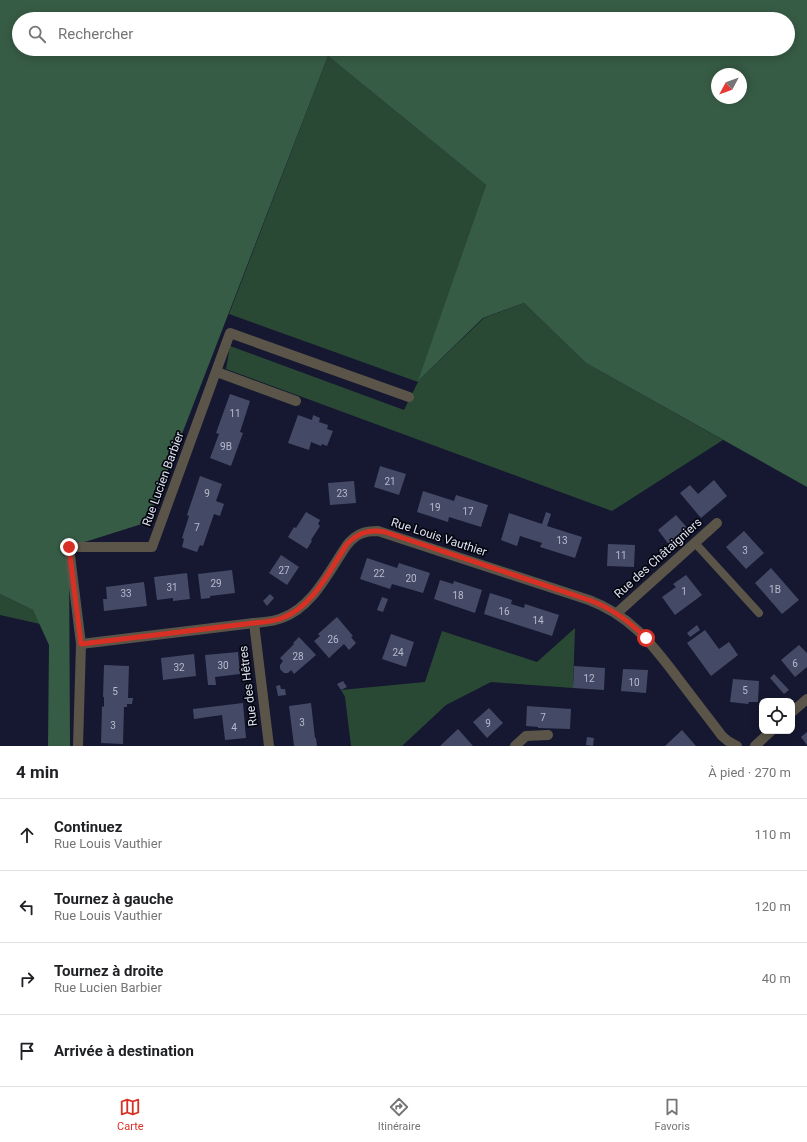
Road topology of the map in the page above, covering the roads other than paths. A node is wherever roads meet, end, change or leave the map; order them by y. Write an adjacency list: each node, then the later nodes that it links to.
1 (217, 372): 2 (street, Rue Lucien Barbier); 3 (street); 9 (street, Rue Lucien Barbier)
2 (409, 397)
3 (296, 401)
4 (718, 523): 5 (street, Rue des Châtaigniers)
5 (695, 543): 6 (street, Rue des Châtaigniers); 7 (lane)
6 (617, 613): 8 (street, Rue Louis Vauthier); 17 (street, Rue Louis Vauthier)
7 (759, 613)
8 (254, 623): 9 (street, Rue Louis Vauthier); 15 (street, Rue des Hêtres)
9 (81, 644): 14 (street, Rue Lucien Barbier)
10 (807, 699): 11 (street)
11 (795, 709)
12 (768, 734): 18 (street)
13 (548, 735): 16 (street)
14 (78, 746)
15 (269, 746)
16 (515, 746)
17 (734, 746)
18 (755, 746)

